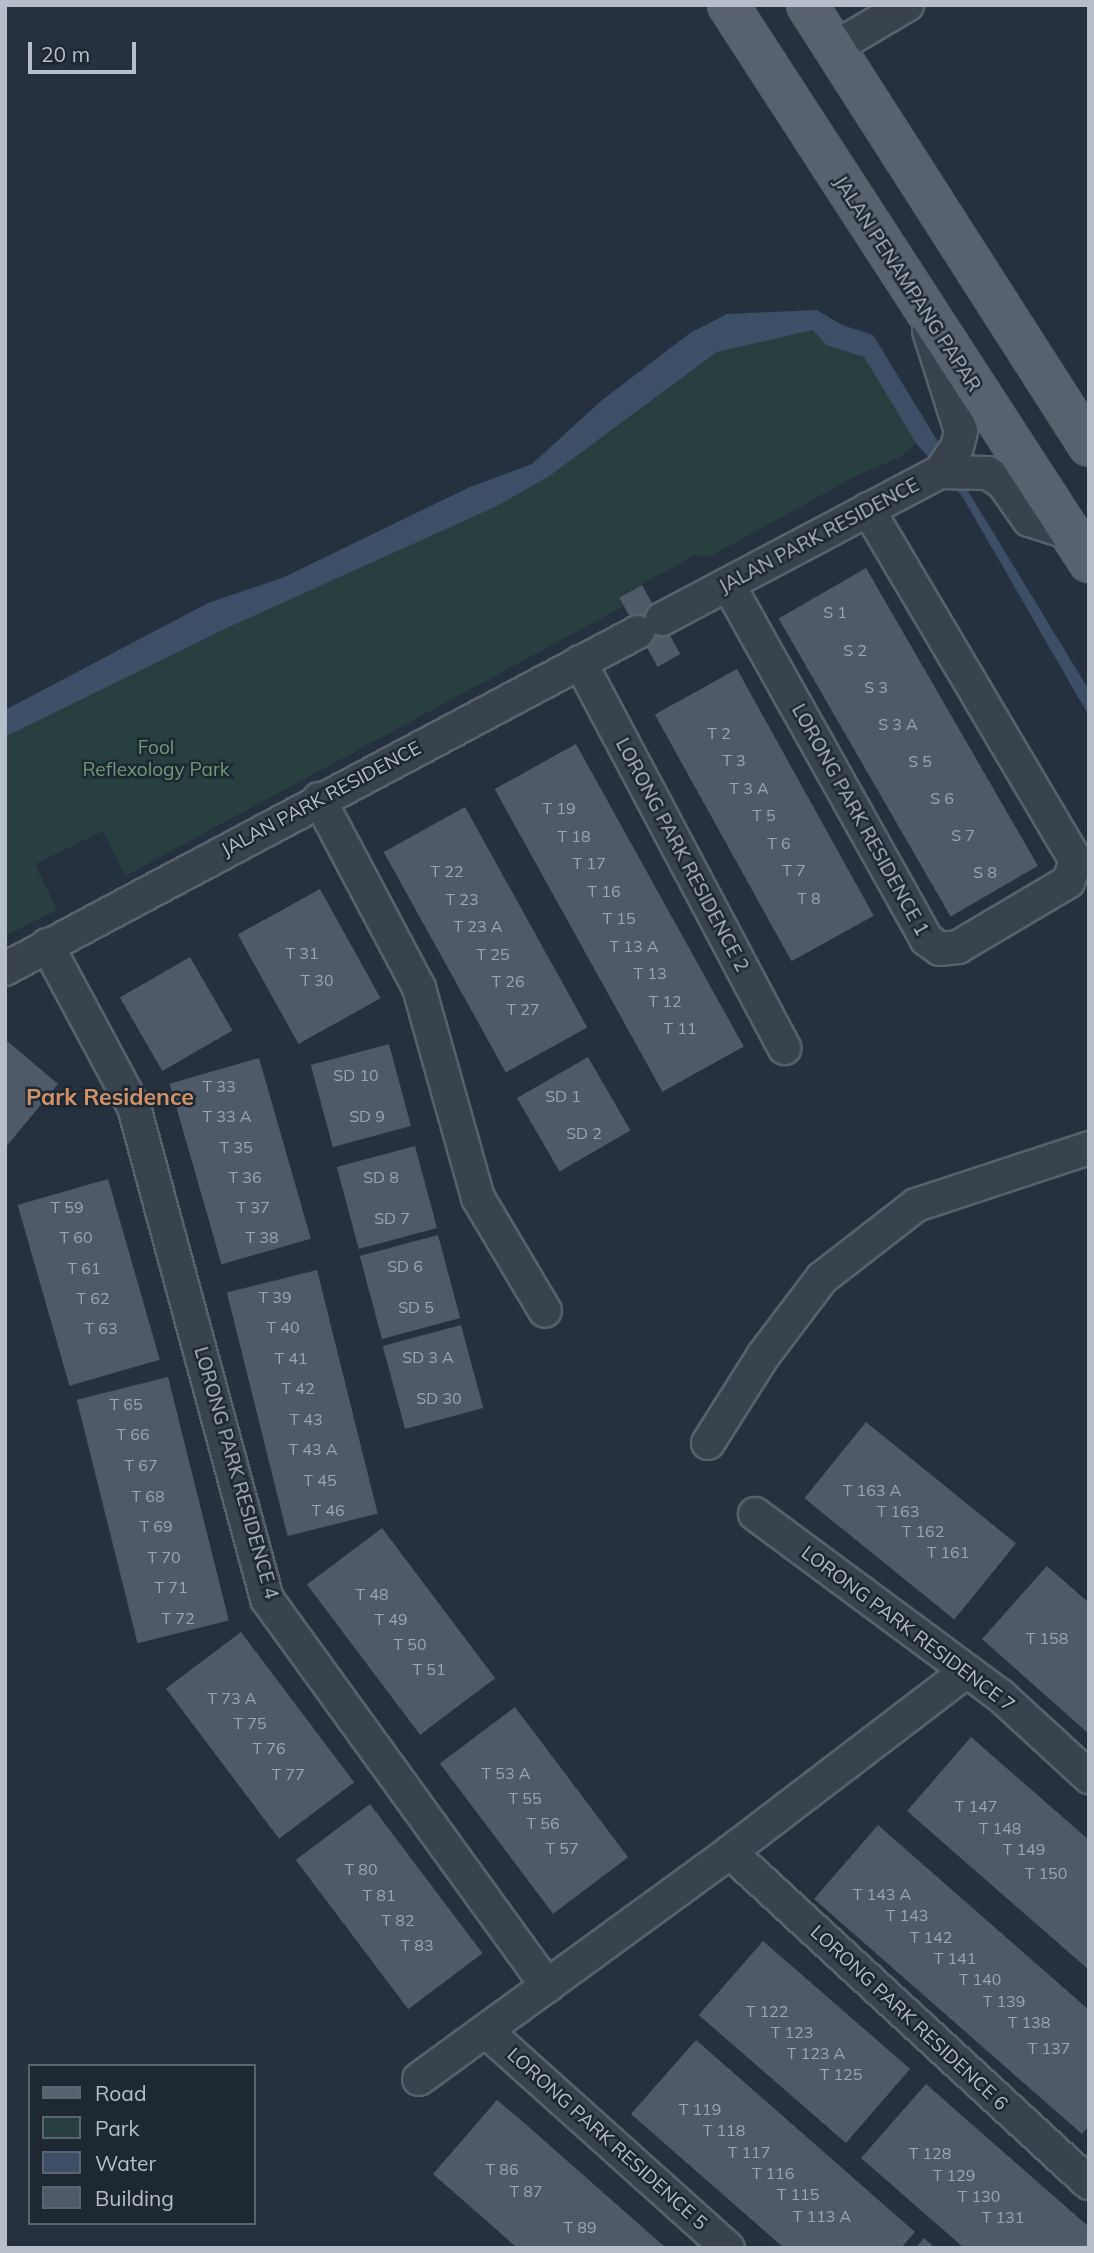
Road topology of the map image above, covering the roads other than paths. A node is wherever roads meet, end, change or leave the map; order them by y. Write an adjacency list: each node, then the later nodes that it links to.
1 (728, 5): 5 (main road, JALAN PENAMPANG PAPAR)
2 (807, 5): 4 (main road)
3 (907, 5): 4 (street)
4 (834, 48): 6 (main road)
5 (920, 304): 7 (street); 9 (main road, JALAN PENAMPANG PAPAR)
6 (1089, 446)
7 (957, 463): 8 (street, JALAN PARK RESIDENCE); 9 (street)
8 (881, 502): 10 (street, JALAN PARK RESIDENCE); 10 (street, LORONG PARK RESIDENCE 1)
9 (1079, 547)
10 (728, 584): 11 (street, JALAN PARK RESIDENCE)
11 (580, 663): 12 (street, JALAN PARK RESIDENCE); 15 (street, LORONG PARK RESIDENCE 2)
12 (320, 799): 13 (street, JALAN PARK RESIDENCE); 17 (street)
13 (47, 945): 14 (street, JALAN PARK RESIDENCE); 23 (street, LORONG PARK RESIDENCE 4)
14 (5, 969)
15 (784, 1048)
16 (1089, 1148): 18 (street)
17 (545, 1311)
18 (708, 1443)
19 (755, 1514): 20 (street, LORONG PARK RESIDENCE 7)
20 (964, 1673): 21 (street, LORONG PARK RESIDENCE 7); 22 (street)
21 (1089, 1777)
22 (730, 1852): 23 (street); 26 (street, LORONG PARK RESIDENCE 6)
23 (547, 1986): 24 (street)
24 (486, 2031): 25 (street); 27 (street, LORONG PARK RESIDENCE 5)
25 (419, 2079)
26 (1089, 2183)
27 (727, 2248)

